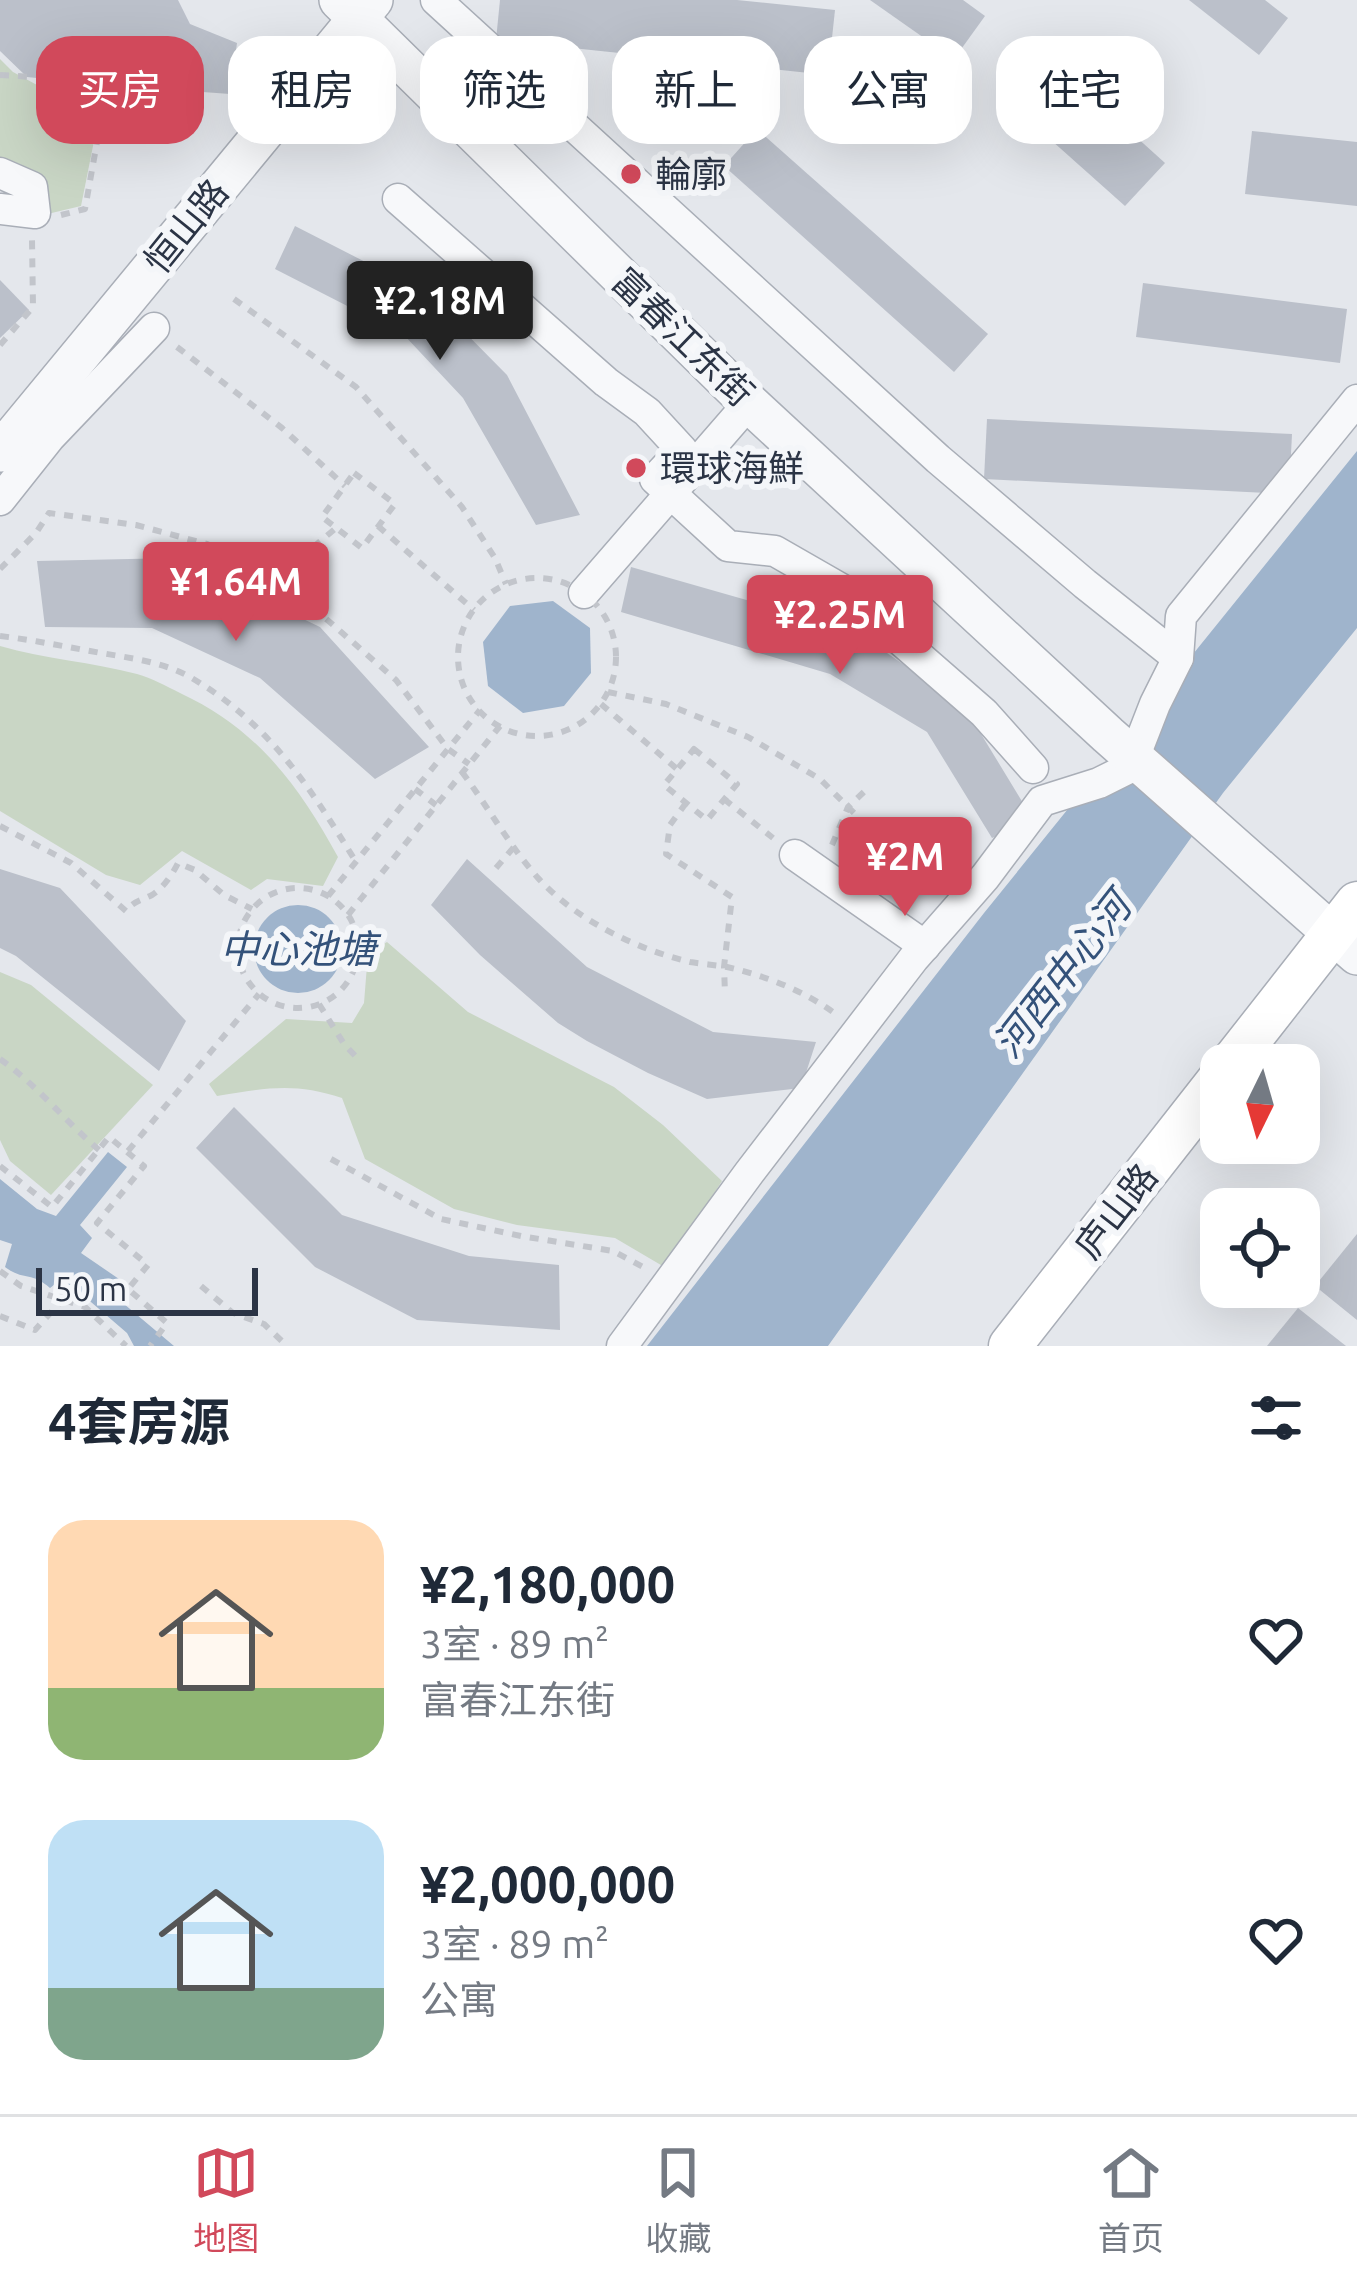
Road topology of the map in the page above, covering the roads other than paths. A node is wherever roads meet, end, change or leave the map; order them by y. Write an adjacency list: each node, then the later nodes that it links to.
1 (436, 0): 13 (street)
2 (357, 6): 8 (street, 富春江东街); 9 (street, 恒山路)
3 (0, 173): 5 (street)
4 (398, 199): 10 (street)
5 (0, 209)
6 (154, 328): 11 (street)
7 (1357, 400): 13 (street)
8 (749, 403): 10 (street); 14 (street, 富春江东街)
9 (0, 452)
10 (671, 493): 12 (street); 15 (street)
11 (0, 500)
12 (584, 593)
13 (1178, 658): 14 (street)
14 (1127, 752): 17 (street, 富春江东街); 18 (street)
15 (1033, 768)
16 (795, 856): 18 (street)
17 (1349, 930): 19 (main road)
18 (925, 946): 21 (street)
19 (1249, 1044)
20 (1200, 1104): 22 (main road, 庐山路)
21 (622, 1346)
22 (1010, 1346)

